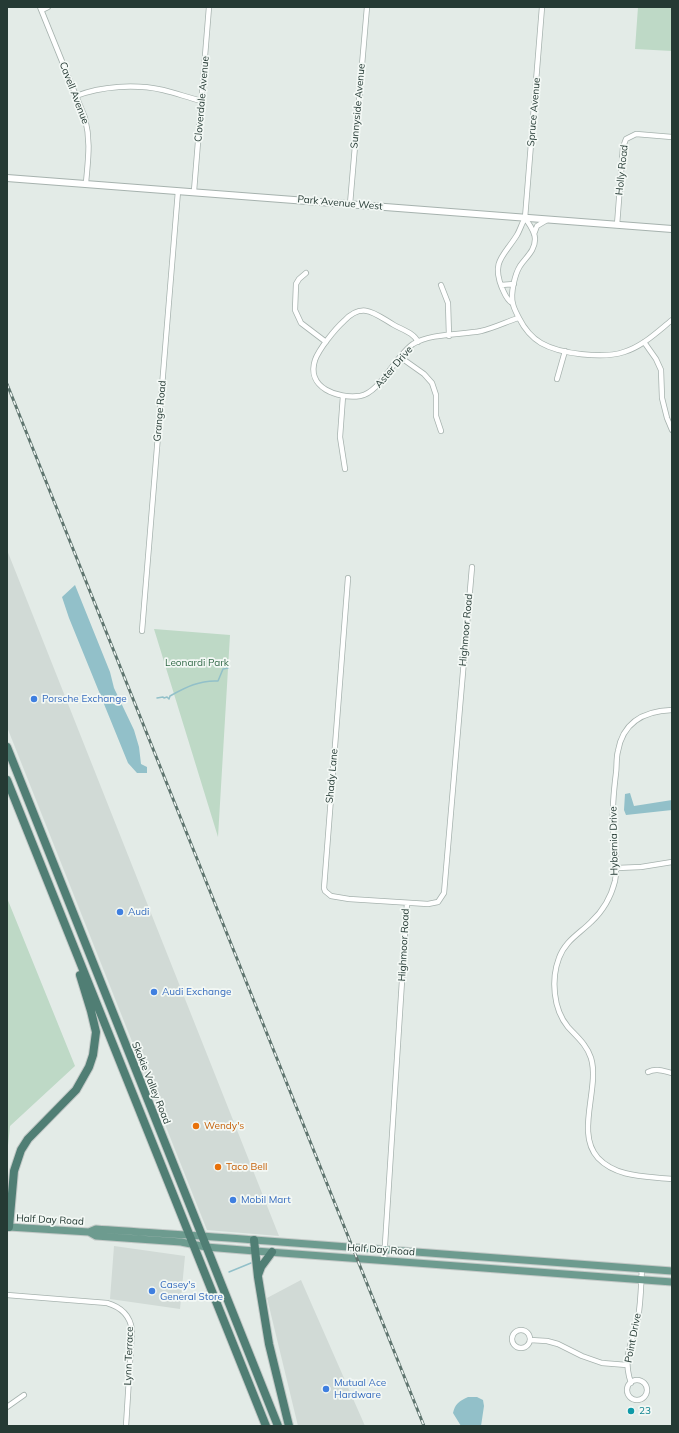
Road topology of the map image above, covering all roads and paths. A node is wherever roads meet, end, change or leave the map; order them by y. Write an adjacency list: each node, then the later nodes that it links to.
1 (48, 7): 5 (street)
2 (209, 7): 7 (street, Cloverdale Avenue)
3 (367, 7): 13 (street, Sunnyside Avenue)
4 (542, 7): 14 (street, Spruce Avenue)
5 (41, 8): 6 (street, Cavell Avenue)
6 (76, 96): 7 (street); 10 (street, Cavell Avenue)
7 (202, 101): 12 (street, Cloverdale Avenue)
8 (672, 137): 16 (street, Holly Road)
9 (7, 178): 10 (street, Park Avenue West)
10 (86, 183): 11 (street, Park Avenue West)
11 (178, 191): 12 (street, Park Avenue West); 39 (street, Grange Road)
12 (194, 191): 13 (street, Park Avenue West)
13 (350, 204): 14 (street, Park Avenue West)
14 (525, 218): 15 (street, Park Avenue West); 18 (street); 22 (street)
15 (547, 220): 16 (street, Park Avenue West); 18 (street)
16 (617, 225): 17 (street, Park Avenue West)
17 (672, 229)
18 (534, 234): 20 (street)
19 (306, 273): 27 (street)
20 (514, 284): 22 (street); 23 (street)
21 (441, 285): 26 (street)
22 (501, 285): 23 (street)
23 (512, 303): 24 (street)
24 (518, 318): 26 (street, Aster Drive); 30 (street)
25 (672, 320): 29 (street)
26 (449, 336): 28 (street, Aster Drive)
27 (326, 342): 28 (street, Aster Drive); 33 (street, Aster Drive)
28 (418, 342): 31 (street, Aster Drive)
29 (644, 342): 30 (street); 34 (street)
30 (565, 351): 32 (street)
31 (400, 357): 33 (street, Aster Drive); 35 (street)
32 (557, 379)
33 (343, 396): 36 (street)
34 (672, 430)
35 (441, 431)
36 (345, 469)
37 (472, 567): 45 (street, Highmoor Road)
38 (348, 578): 45 (street, Shady Lane)
39 (142, 630)
40 (672, 710): 44 (street, Hybernia Drive)
41 (7, 747): 53 (highway, Skokie Valley Road)
42 (7, 780): 46 (highway, Skokie Valley Road)
43 (672, 862): 44 (street)
44 (617, 868): 49 (street, Hybernia Drive)
45 (406, 903): 57 (street, Highmoor Road)
46 (60, 912): 50 (highway); 52 (highway, Skokie Valley Road)
47 (648, 1072): 48 (street)
48 (672, 1073)
49 (672, 1179)
50 (9, 1227): 51 (main road, Half Day Road)
51 (89, 1232): 52 (main road, Half Day Road); 55 (main road, Half Day Road)
52 (189, 1235): 53 (main road, Half Day Road); 55 (highway, Skokie Valley Road)
53 (201, 1235): 54 (main road, Half Day Road); 56 (highway, Skokie Valley Road)
54 (254, 1240): 57 (main road, Half Day Road); 58 (highway)
55 (193, 1245): 56 (main road, Half Day Road); 73 (highway, Skokie Valley Road)
56 (206, 1247): 58 (main road, Half Day Road); 74 (highway, Skokie Valley Road)
57 (385, 1250): 60 (street, Highmoor Road); 61 (main road, Half Day Road)
58 (255, 1251): 59 (main road, Half Day Road); 63 (highway)
59 (272, 1252): 60 (main road, Half Day Road); 63 (highway)
60 (384, 1260): 64 (main road, Half Day Road)
61 (642, 1268): 62 (main road, Half Day Road); 64 (street, Point Drive)
62 (672, 1270)
63 (258, 1277): 75 (highway)
64 (641, 1280): 65 (main road, Half Day Road); 68 (street, Point Drive)
65 (672, 1282)
66 (7, 1295): 72 (street, Lynn Terrace)
67 (530, 1340): 68 (street)
68 (627, 1365): 69 (street, Point Drive)
69 (631, 1383): 69 (street, Point Drive)
70 (24, 1395): 71 (street)
71 (7, 1407)
72 (126, 1426)
73 (266, 1426)
74 (278, 1426)
75 (289, 1426)

